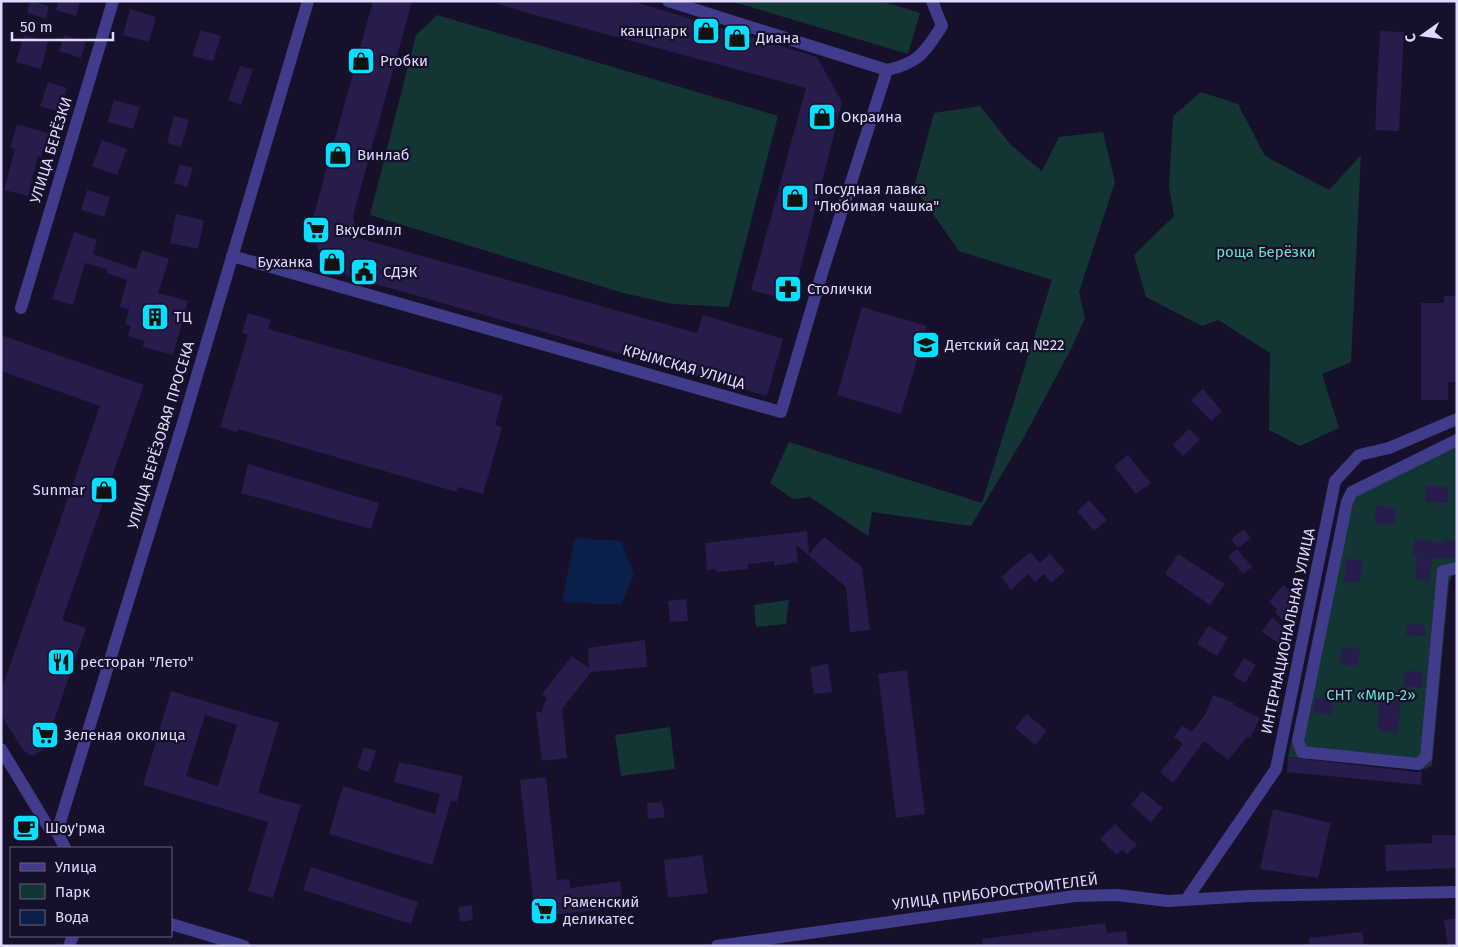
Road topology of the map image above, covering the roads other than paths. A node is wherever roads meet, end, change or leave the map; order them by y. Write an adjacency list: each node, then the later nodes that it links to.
1 (113, 1): 7 (street, УЛИЦА БЕРЁЗКИ)
2 (308, 1): 6 (street, УЛИЦА БЕРЁЗОВАЯ ПРОСЕКА)
3 (668, 1): 5 (street)
4 (932, 1): 5 (street)
5 (886, 70): 6 (street, КРЫМСКАЯ УЛИЦА)
6 (232, 256): 12 (street, УЛИЦА БЕРЁЗОВАЯ ПРОСЕКА)
7 (21, 308)
8 (1457, 419): 15 (street, ИНТЕРНАЦИОНАЛЬНАЯ УЛИЦА)
9 (1457, 440): 10 (street)
10 (1457, 568)
11 (1, 750): 12 (street)
12 (57, 832): 13 (street)
13 (64, 847)
14 (1457, 892): 15 (street, УЛИЦА ПРИБОРОСТРОИТЕЛЕЙ)
15 (1186, 900): 18 (street, УЛИЦА ПРИБОРОСТРОИТЕЛЕЙ)
16 (172, 924): 17 (street)
17 (244, 946)
18 (718, 946)

